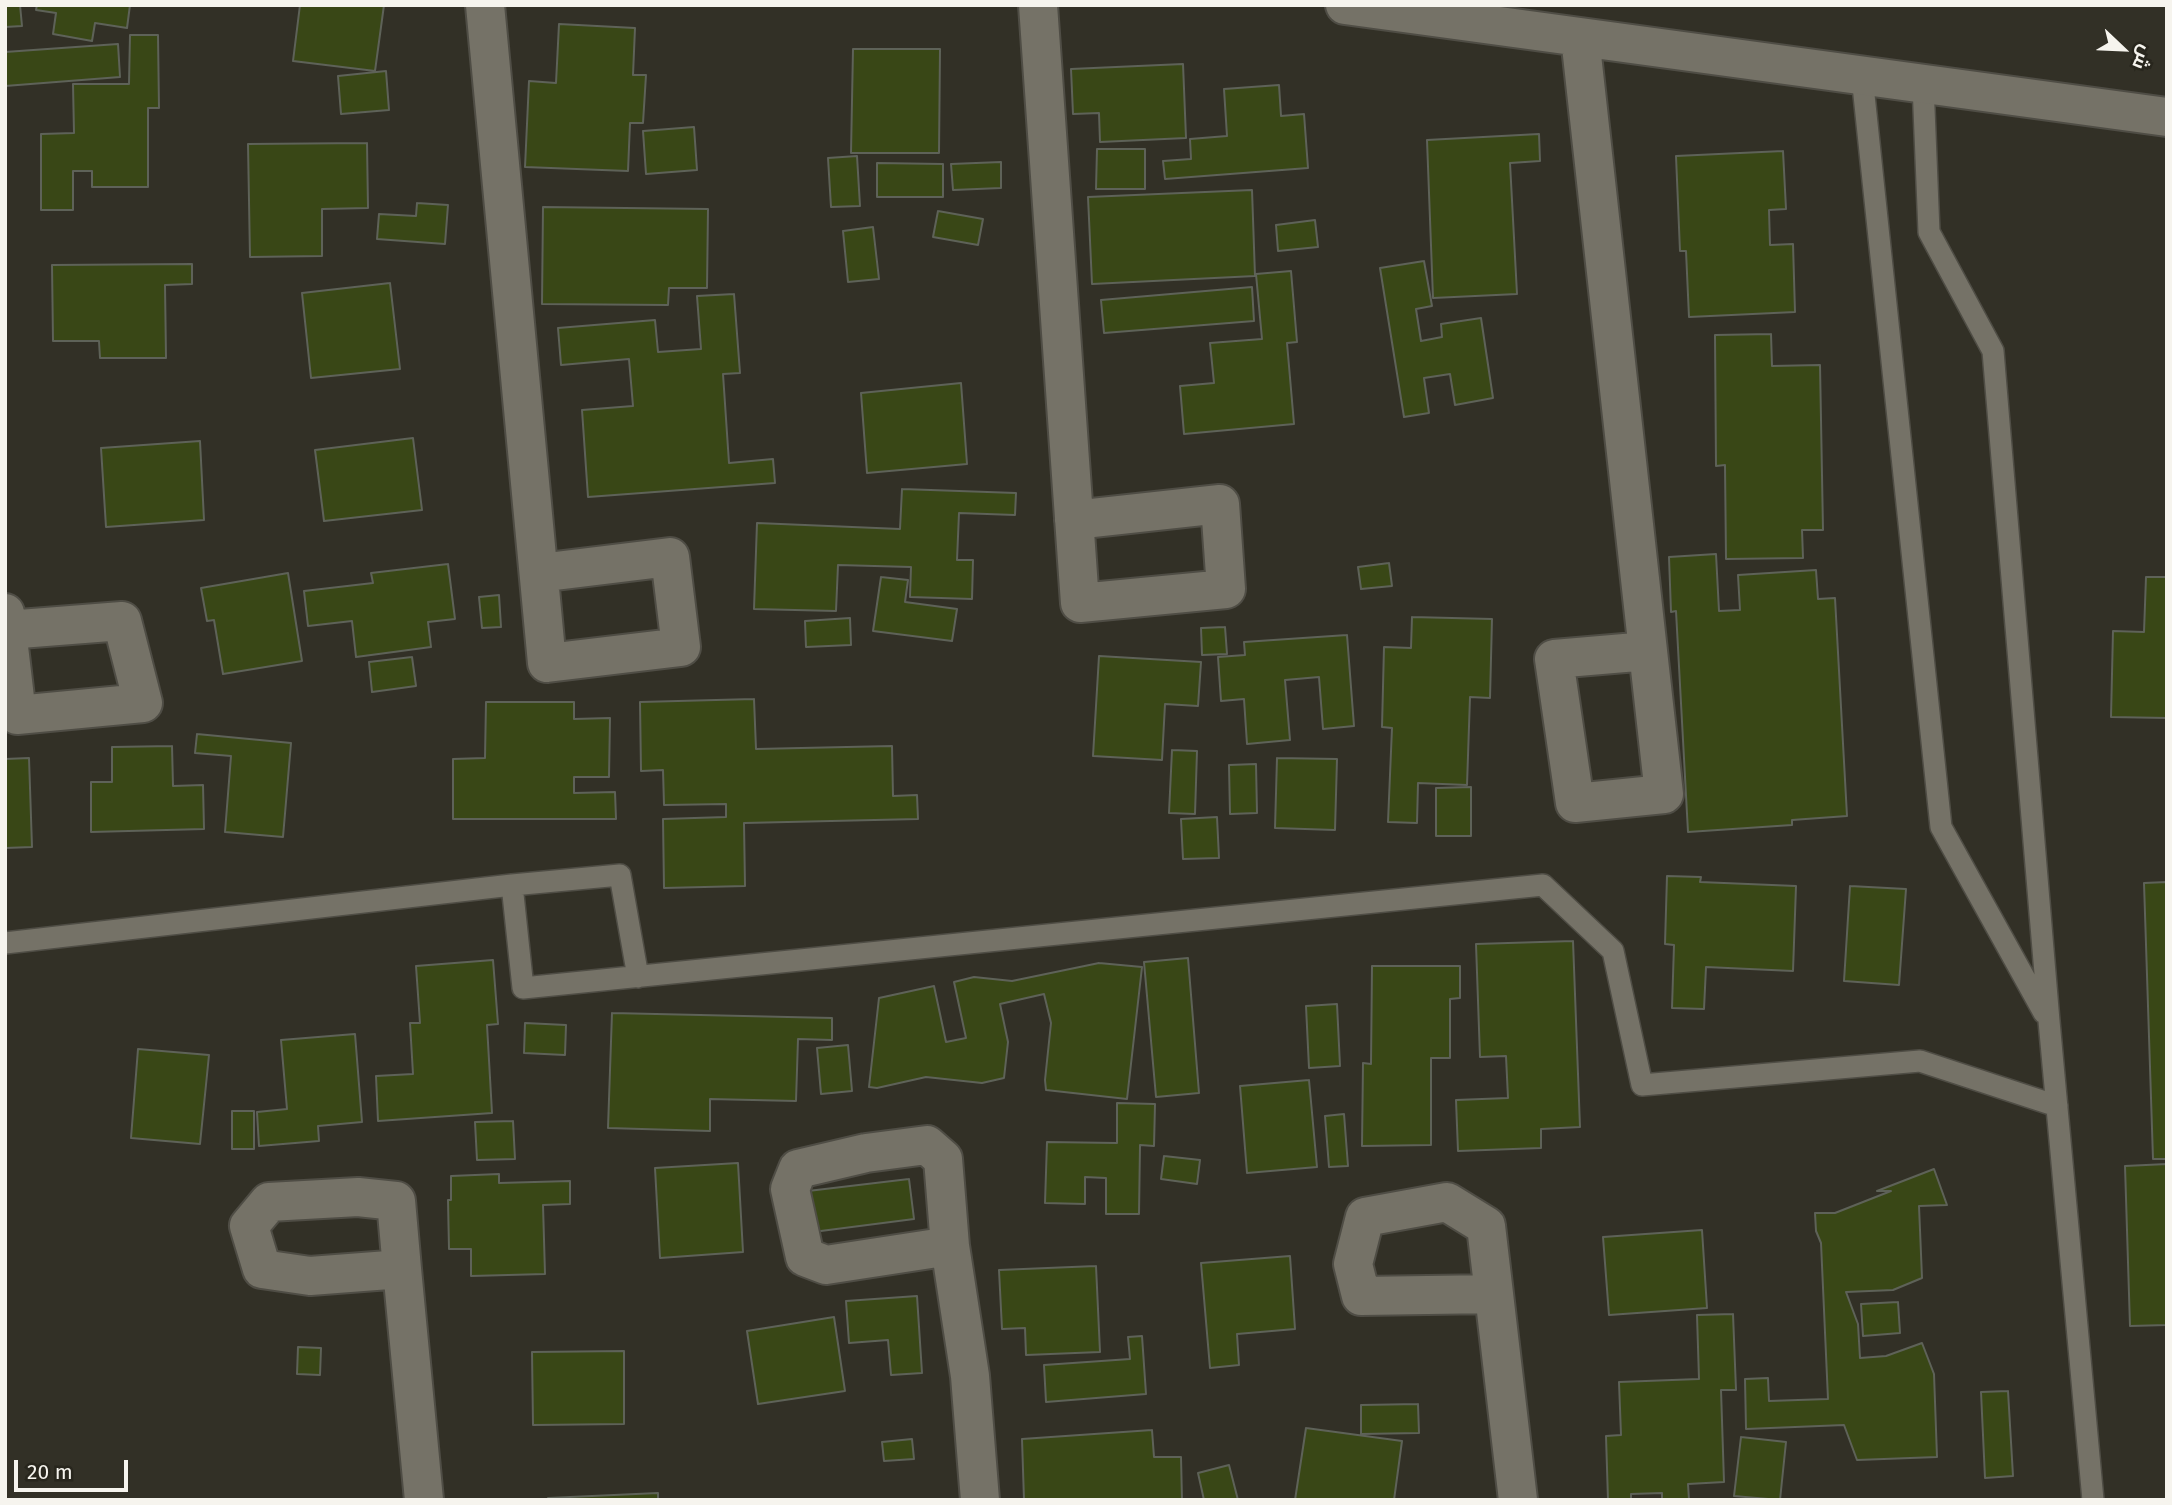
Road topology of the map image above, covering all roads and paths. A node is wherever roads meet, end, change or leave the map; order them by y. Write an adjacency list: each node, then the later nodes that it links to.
1 (485, 5): 9 (street)
2 (1038, 5): 8 (street)
3 (1345, 5): 4 (street)
4 (1580, 37): 5 (street); 10 (street)
5 (1862, 76): 6 (street); 14 (lane)
6 (1923, 84): 7 (street); 14 (lane)
7 (2167, 117)
8 (1074, 520)
9 (539, 573)
10 (1648, 651)
11 (512, 885): 12 (lane); 13 (lane); 13 (lane)
12 (5, 943)
13 (638, 977): 15 (lane)
14 (2049, 1021): 15 (lane)
15 (2057, 1106): 22 (lane)
16 (950, 1246): 20 (street)
17 (402, 1269): 19 (street)
18 (1494, 1294): 21 (street)
19 (424, 1500)
20 (980, 1500)
21 (1518, 1500)
22 (2093, 1500)

